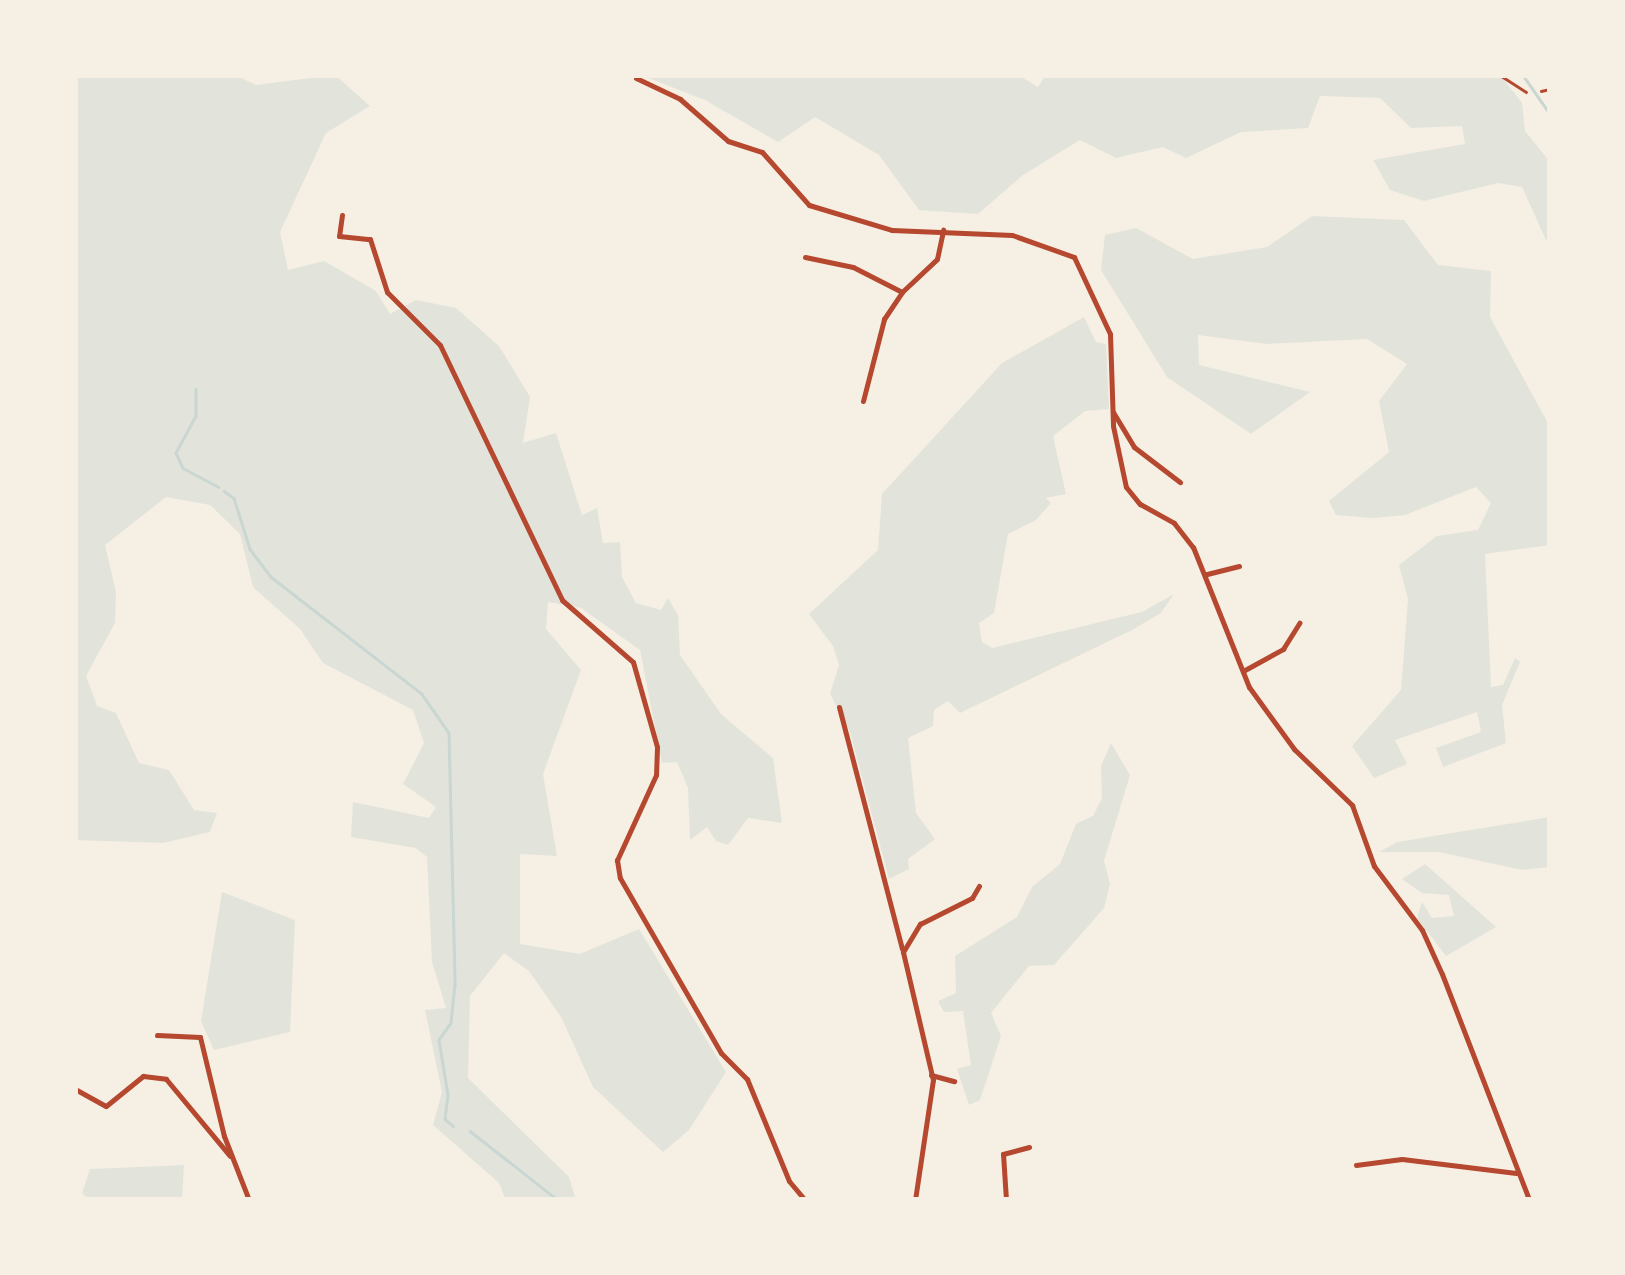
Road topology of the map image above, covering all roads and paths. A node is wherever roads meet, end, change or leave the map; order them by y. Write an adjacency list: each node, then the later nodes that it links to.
1 (1500, 75): 4 (path)
2 (636, 78): 7 (street)
3 (1550, 89): 5 (path)
4 (1526, 92)
5 (1540, 92)
6 (342, 215): 29 (street)
7 (943, 230): 9 (street); 11 (street)
8 (805, 257): 9 (street)
9 (902, 292): 10 (street)
10 (863, 400)
11 (1113, 412): 12 (street); 14 (street)
12 (1180, 482)
13 (1238, 566): 14 (street)
14 (1208, 574): 16 (street)
15 (1299, 623): 16 (street)
16 (1243, 671): 27 (street)
17 (838, 707): 19 (street)
18 (979, 886): 19 (street)
19 (903, 952): 21 (street)
20 (157, 1035): 25 (street)
21 (931, 1074): 22 (street); 30 (street)
22 (954, 1081)
23 (75, 1089): 25 (street)
24 (1029, 1148): 31 (street)
25 (233, 1158): 28 (street)
26 (1356, 1165): 27 (street)
27 (1516, 1173): 32 (street)
28 (248, 1200)
29 (806, 1200)
30 (915, 1200)
31 (1006, 1200)
32 (1529, 1200)

